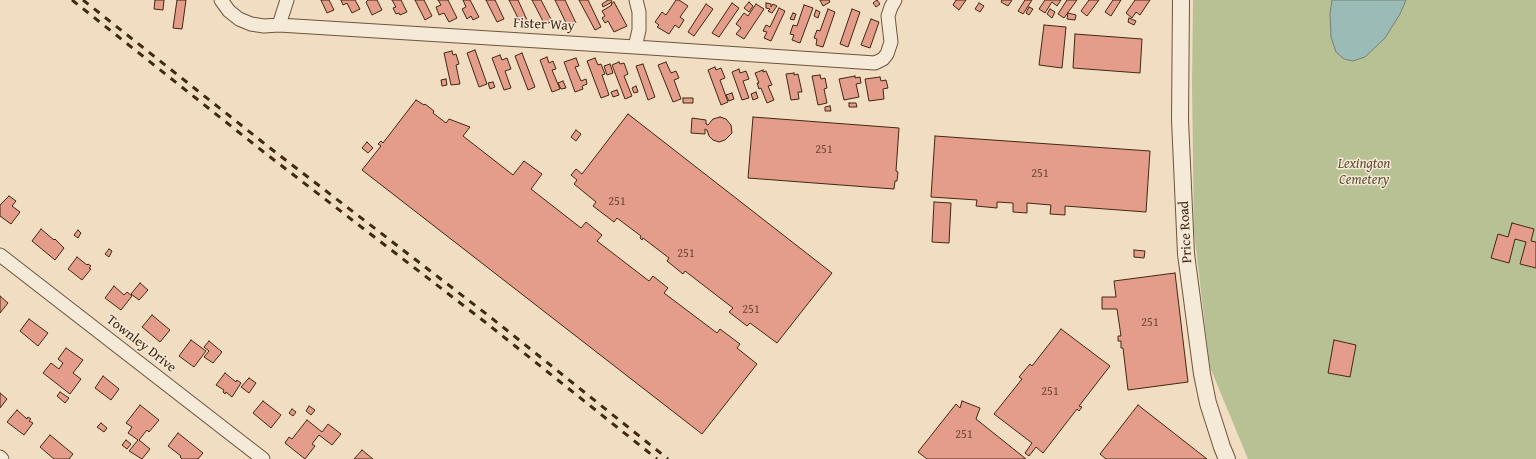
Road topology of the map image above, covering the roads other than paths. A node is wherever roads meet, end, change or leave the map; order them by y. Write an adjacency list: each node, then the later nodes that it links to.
1 (221, 0): 6 (street, Fister Way)
2 (287, 0): 6 (street)
3 (636, 0): 7 (street)
4 (895, 0): 7 (street, Fister Way)
5 (1181, 0): 10 (street, Price Road)
6 (279, 25): 7 (street, Fister Way)
7 (635, 46)
8 (0, 255): 9 (street, Townley Drive)
9 (263, 459)
10 (1227, 459)

